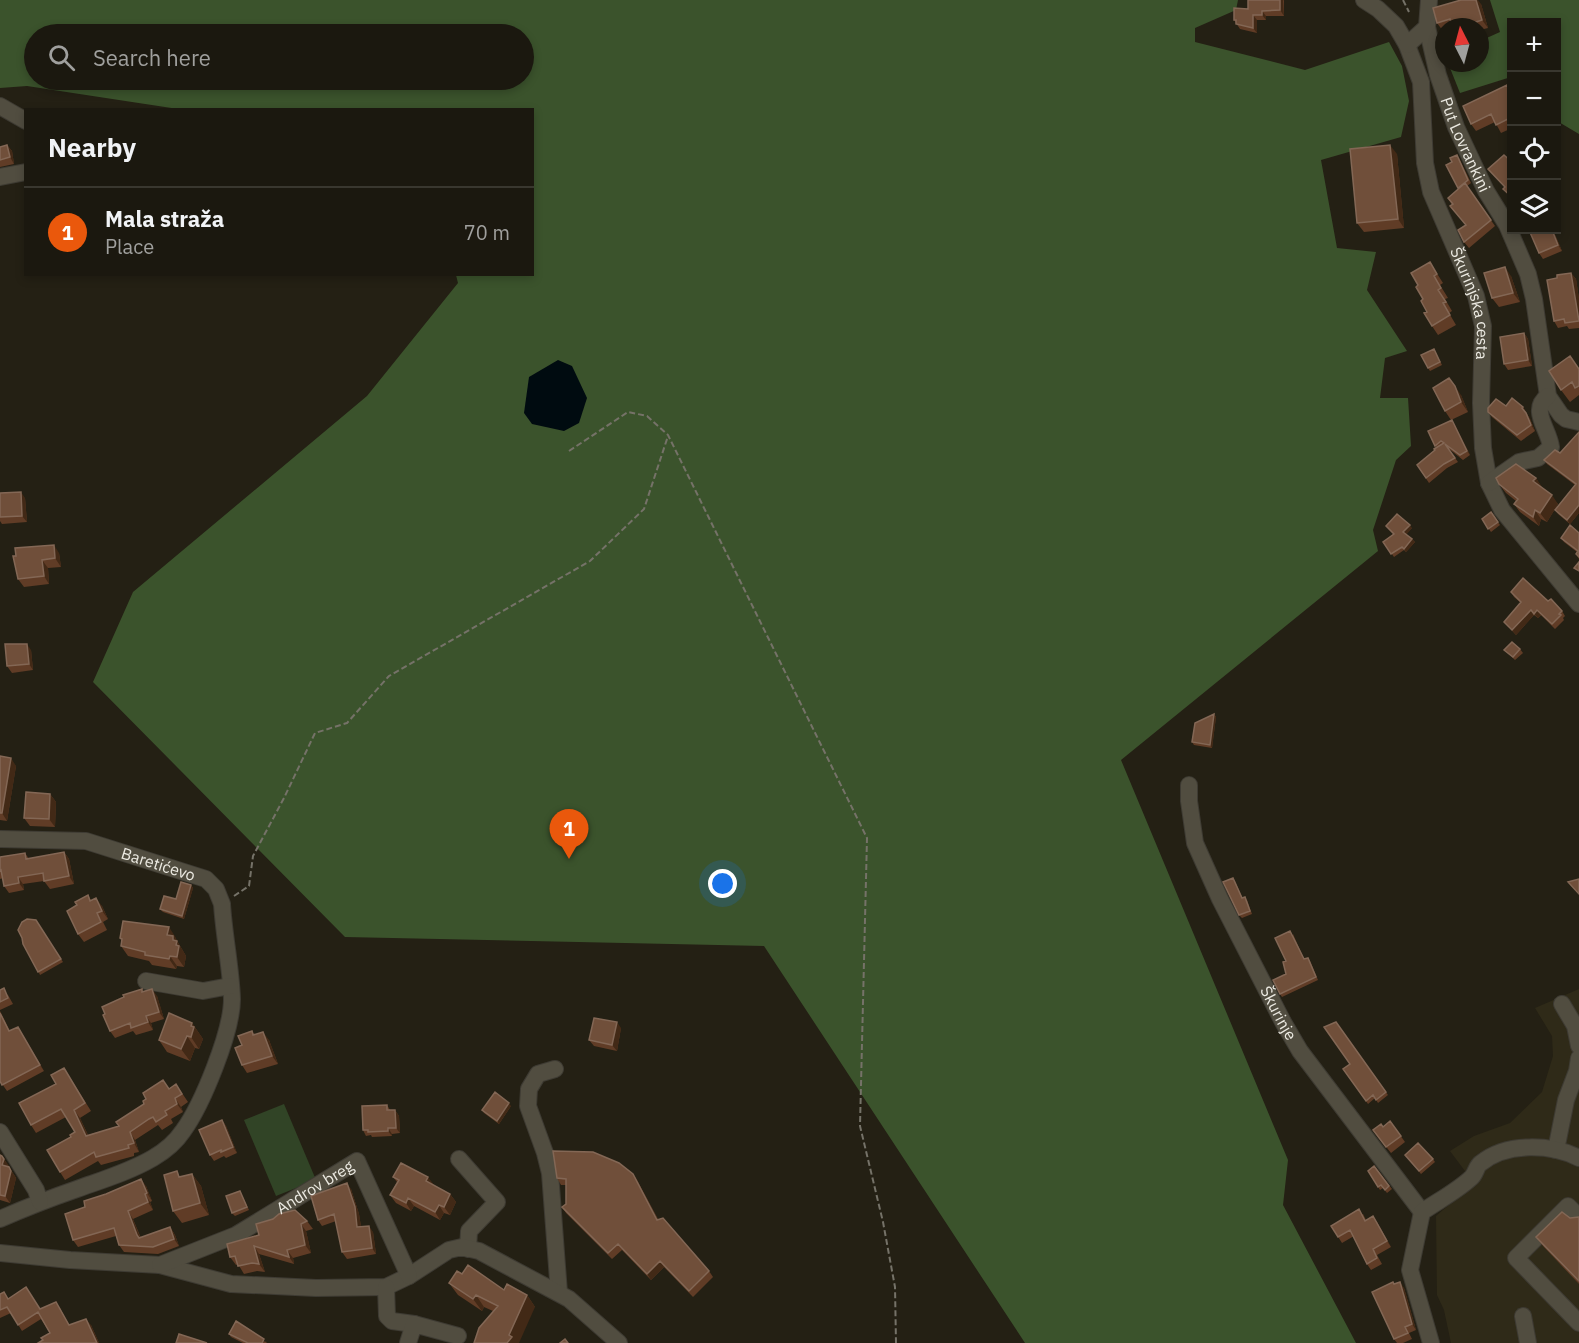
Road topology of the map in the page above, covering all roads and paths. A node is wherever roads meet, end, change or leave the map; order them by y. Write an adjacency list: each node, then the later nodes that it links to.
1 (1364, 0): 6 (street, Škurinjska cesta)
2 (1403, 0): 4 (path)
3 (1429, 0): 5 (street, Put Lovrankini)
4 (1408, 12)
5 (1428, 27): 6 (street); 11 (street, Put Lovrankini)
6 (1407, 45): 15 (street, Škurinjska cesta)
7 (0, 106): 8 (street)
8 (24, 120)
9 (24, 172): 10 (street)
10 (0, 177)
11 (1548, 396): 12 (street); 15 (street, Put Lovrankini)
12 (1579, 422)
13 (668, 435): 14 (path); 19 (path); 46 (path)
14 (569, 451)
15 (1489, 483): 16 (street, Škurinjska cesta)
16 (1579, 604)
17 (1189, 785): 31 (street, Škurinje)
18 (0, 839): 19 (street, Baretićevo)
19 (222, 904): 21 (street, Baretićevo)
20 (146, 981): 21 (street)
21 (230, 986): 30 (street, Baretićevo)
22 (1562, 1004): 23 (street)
23 (1579, 1040)
24 (1579, 1058): 27 (street)
25 (555, 1069): 39 (street)
26 (0, 1132): 30 (street)
27 (1556, 1150): 28 (street); 31 (street)
28 (1579, 1158)
29 (459, 1159): 34 (street)
30 (40, 1202): 33 (street, Baretićevo)
31 (1422, 1212): 47 (street)
32 (1579, 1217): 41 (street)
33 (0, 1219)
34 (468, 1249): 37 (street, Androv breg); 39 (street)
35 (0, 1253): 36 (street, Androv breg)
36 (160, 1265): 37 (street, Androv breg); 38 (street, Androv breg)
37 (409, 1276): 38 (street, Androv breg)
38 (386, 1287): 42 (street)
39 (559, 1293): 45 (street)
40 (1523, 1316): 48 (street)
41 (1579, 1323)
42 (414, 1324): 43 (street); 44 (street)
43 (458, 1336)
44 (408, 1343)
45 (619, 1343)
46 (896, 1343)
47 (1431, 1343)
48 (1528, 1343)

